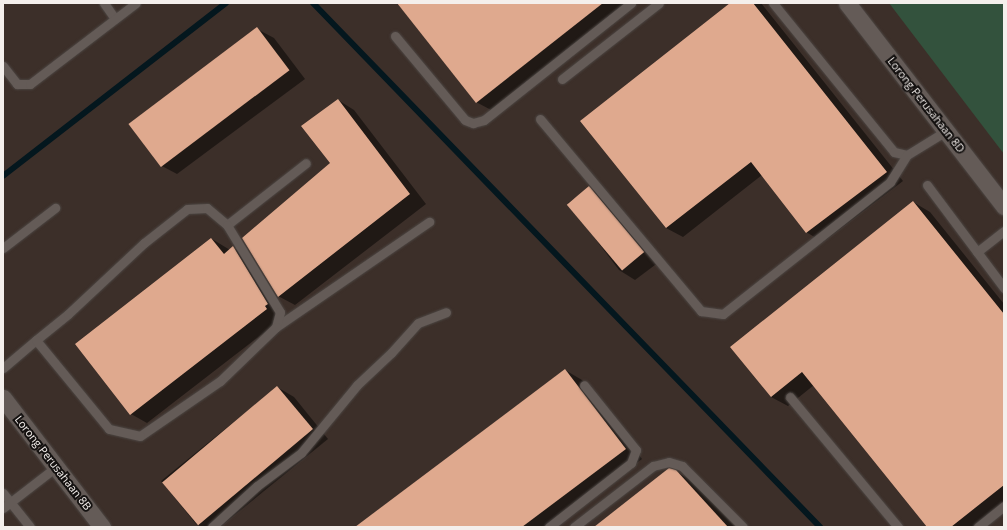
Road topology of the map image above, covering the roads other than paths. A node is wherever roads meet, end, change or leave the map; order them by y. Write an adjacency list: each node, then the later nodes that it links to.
1 (104, 3): 7 (lane)
2 (136, 3): 7 (lane)
3 (631, 3): 8 (lane)
4 (659, 3): 10 (lane)
5 (773, 3): 13 (lane)
6 (847, 3): 12 (street, Lorong Perusahaan 8D)
7 (115, 18): 9 (lane)
8 (395, 36)
9 (3, 66)
10 (562, 78)
11 (540, 119): 13 (lane)
12 (946, 131): 13 (lane); 16 (street, Lorong Perusahaan 8D)
13 (906, 155)
14 (306, 163): 19 (lane)
15 (927, 185): 22 (lane)
16 (1004, 206)
17 (55, 208): 21 (lane)
18 (429, 222): 25 (lane)
19 (227, 225): 25 (lane); 26 (lane)
20 (1004, 231): 22 (lane)
21 (3, 248)
22 (977, 252): 23 (lane)
23 (1004, 288)
24 (446, 312): 37 (lane)
25 (276, 327): 26 (lane)
26 (36, 340): 27 (lane)
27 (3, 368)
28 (584, 385): 38 (lane)
29 (790, 397): 41 (lane)
30 (3, 398): 31 (street, Lorong Perusahaan 8B)
31 (56, 467): 33 (lane); 36 (street, Lorong Perusahaan 8B)
32 (3, 493): 33 (lane)
33 (6, 506): 35 (lane)
34 (1004, 506): 42 (lane)
35 (30, 527)
36 (102, 527)
37 (212, 527)
38 (550, 527)
39 (574, 527): 40 (lane)
40 (743, 527)
41 (898, 527)
42 (978, 527)

